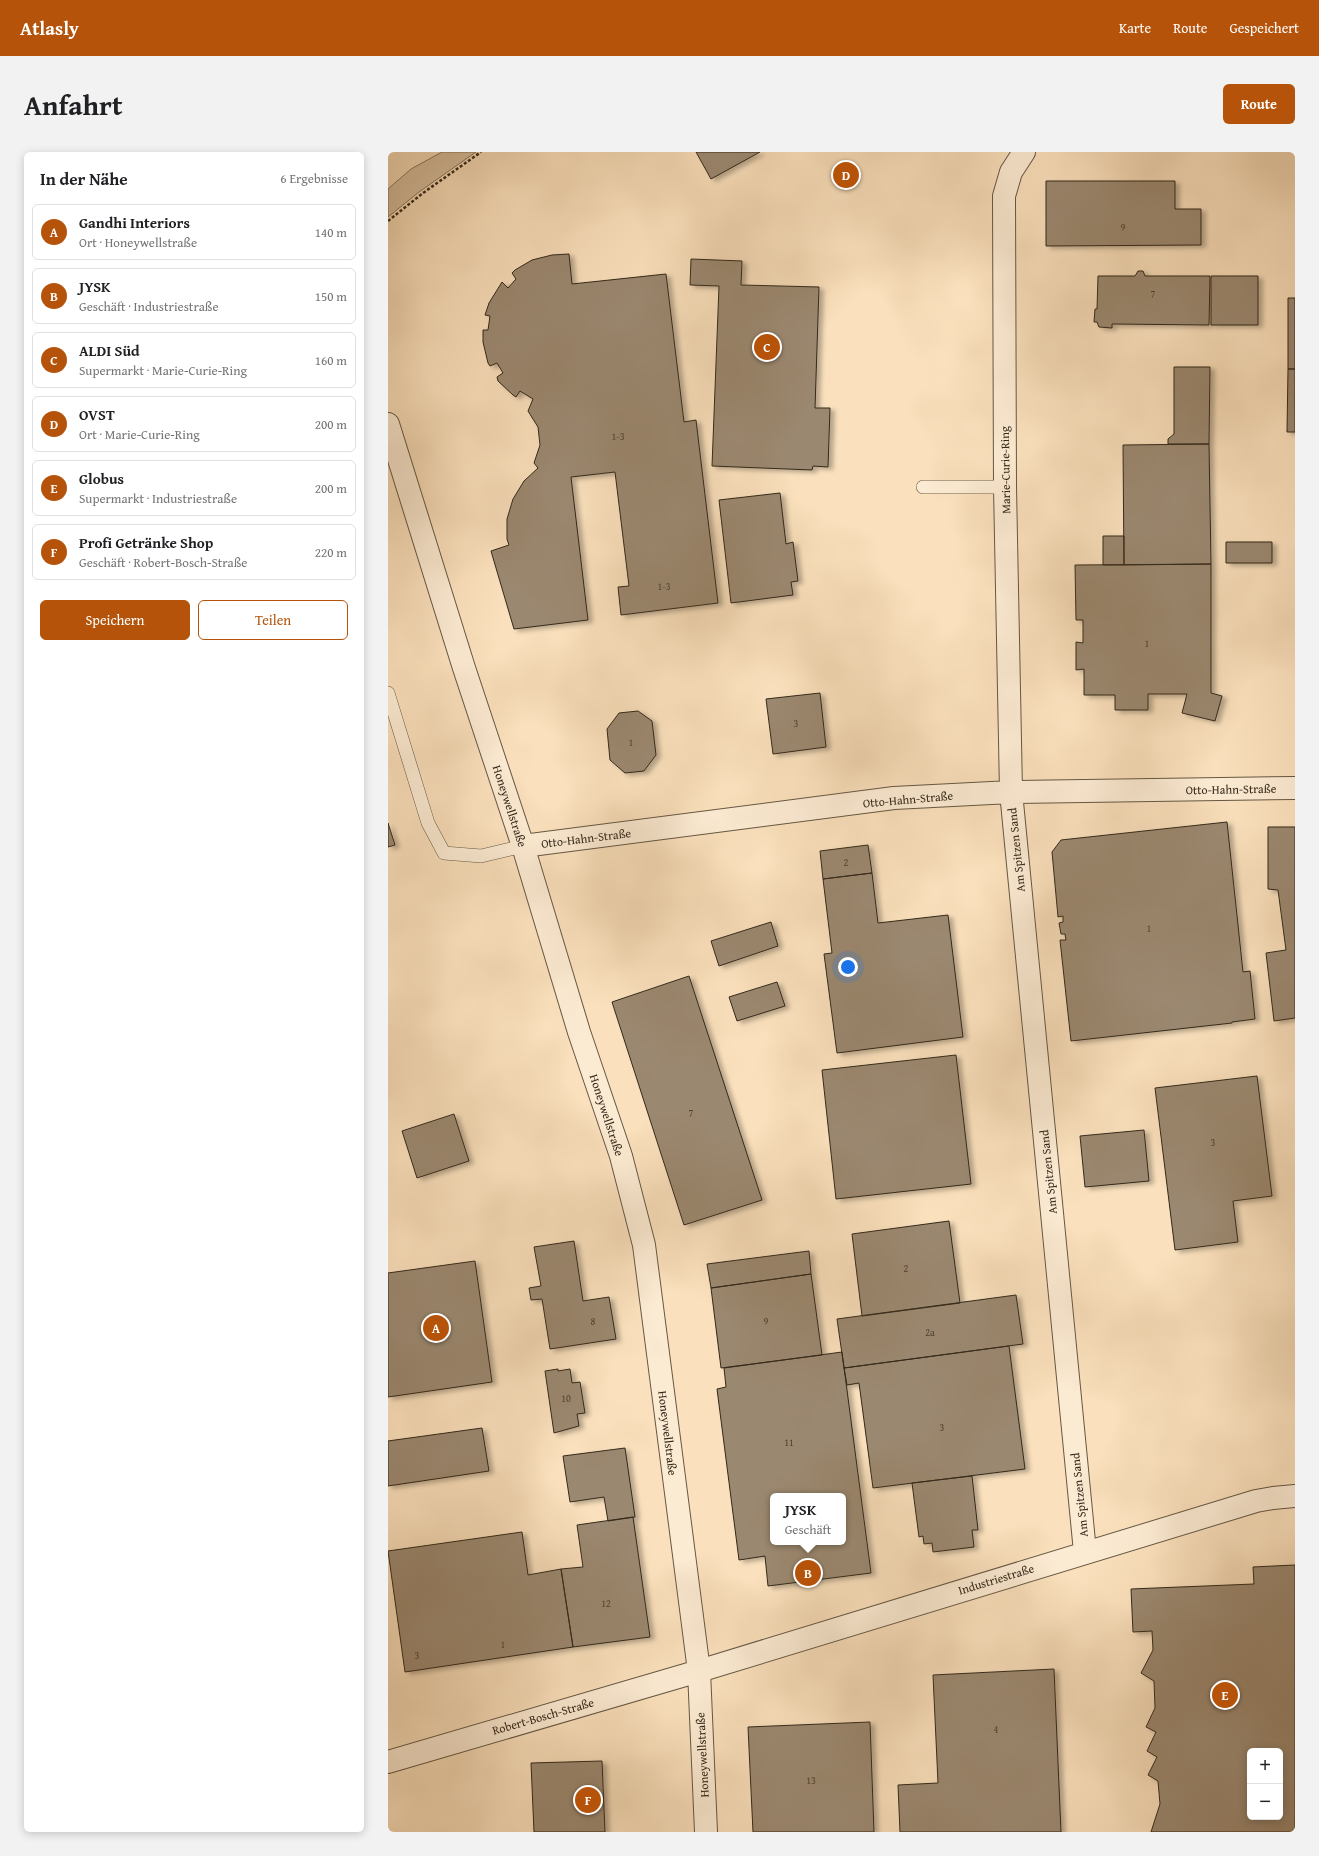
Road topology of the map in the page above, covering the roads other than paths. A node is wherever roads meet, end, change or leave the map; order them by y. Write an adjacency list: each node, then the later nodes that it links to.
1 (1024, 152): 4 (street, Marie-Curie-Ring)
2 (388, 424): 8 (street, Honeywellstraße)
3 (923, 487): 4 (lane)
4 (1005, 487): 7 (street, Marie-Curie-Ring)
5 (388, 693): 8 (lane)
6 (1295, 788): 7 (street, Otto-Hahn-Straße)
7 (1011, 792): 8 (street, Otto-Hahn-Straße); 10 (street, Am Spitzen Sand)
8 (523, 846): 11 (street, Honeywellstraße)
9 (1295, 1496): 10 (street, Industriestraße)
10 (1085, 1552): 11 (street, Industriestraße)
11 (699, 1671): 12 (street, Robert-Bosch-Straße); 13 (street, Honeywellstraße)
12 (388, 1762)
13 (706, 1832)

